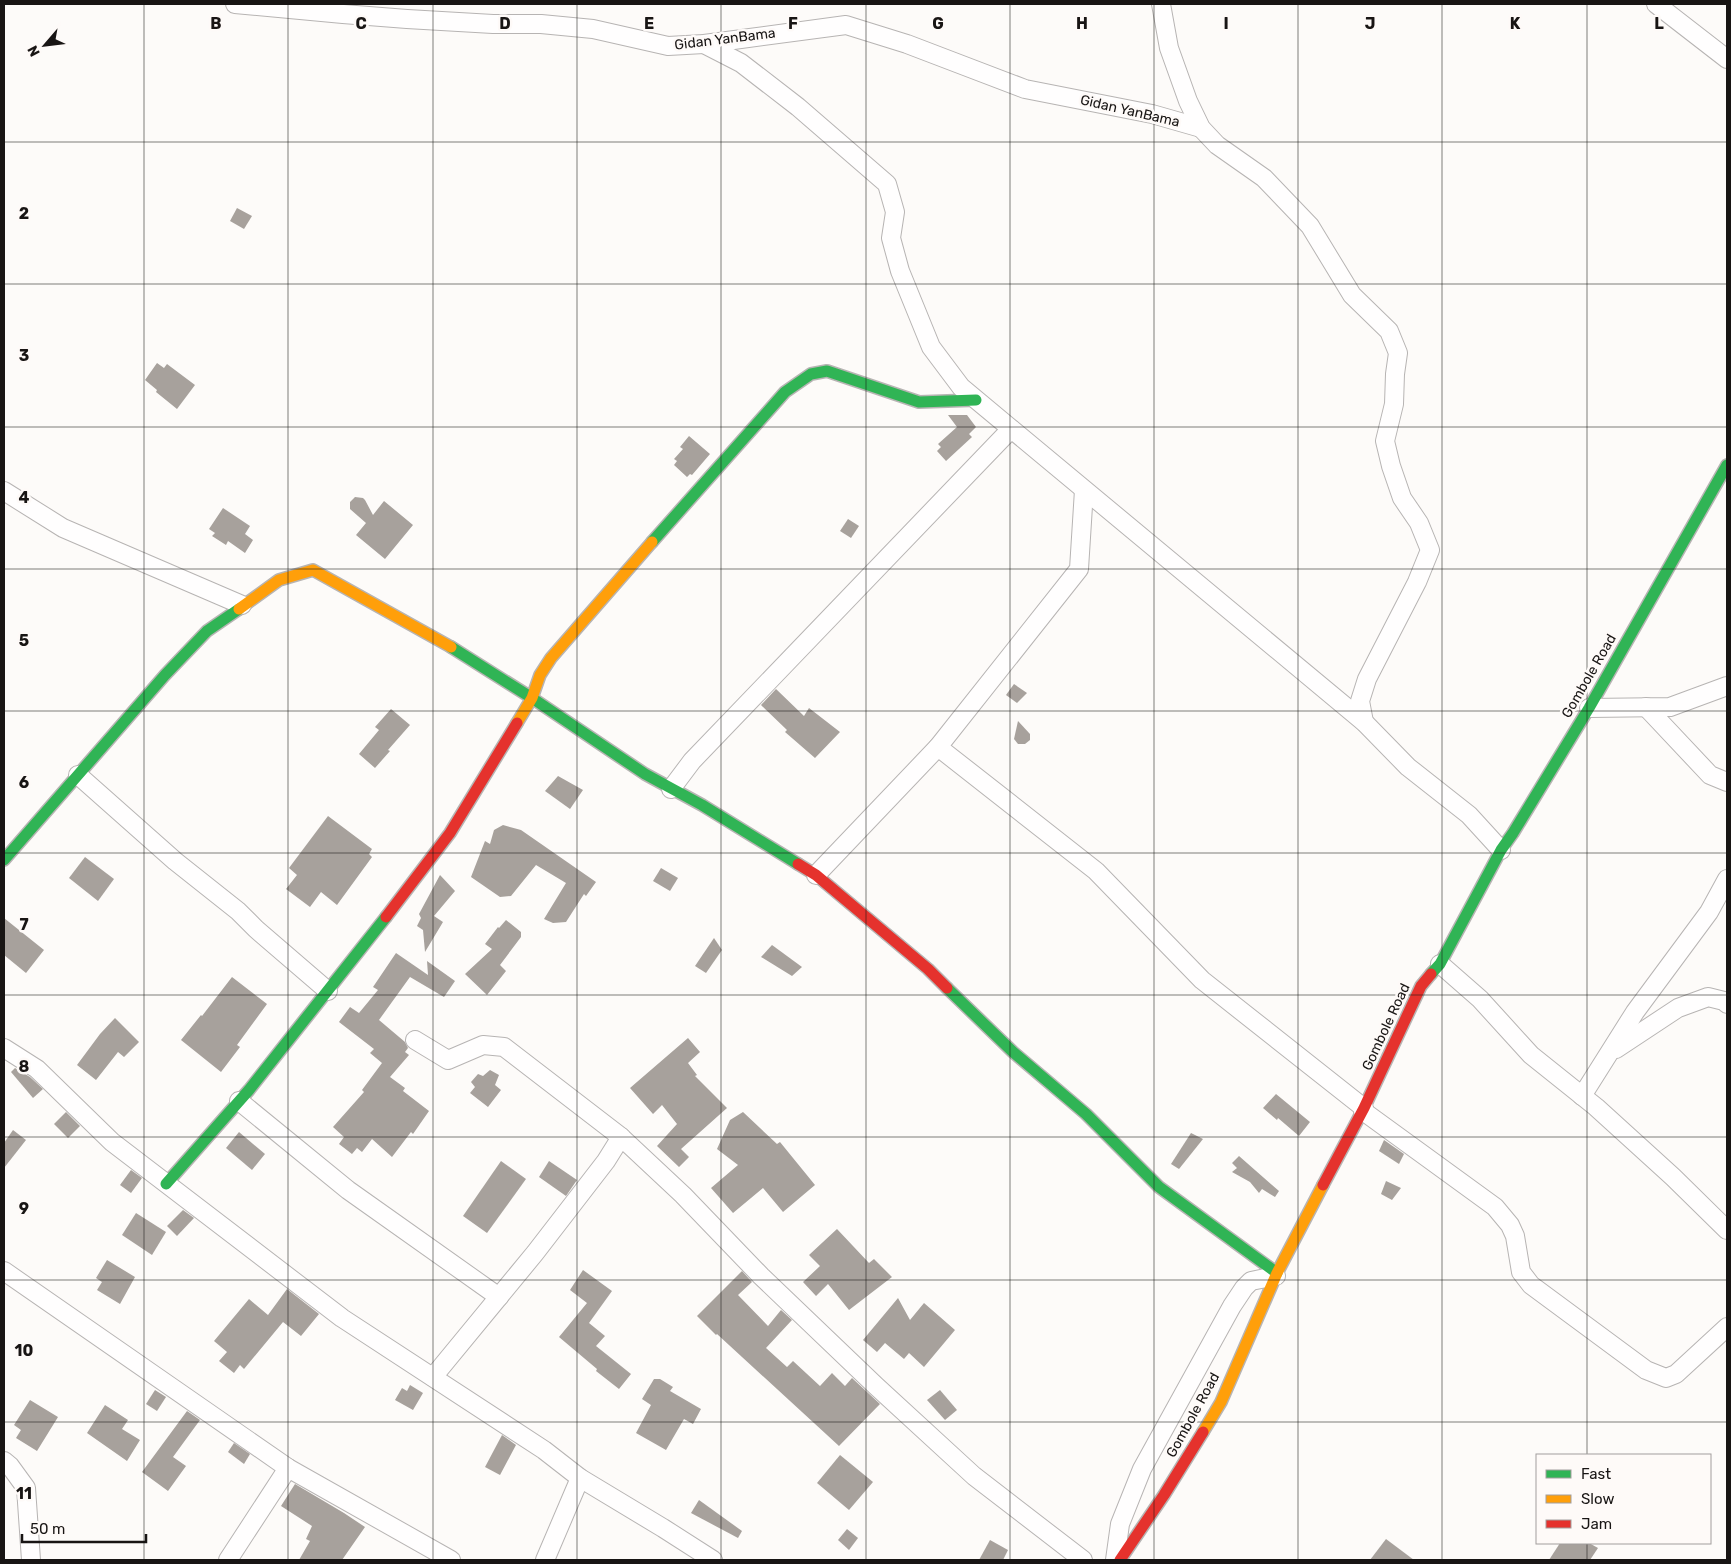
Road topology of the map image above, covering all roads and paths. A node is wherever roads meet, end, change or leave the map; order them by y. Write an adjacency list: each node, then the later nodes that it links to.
1 (235, 4): 5 (street, Gidan YanBama)
2 (418, 4): 5 (street)
3 (1160, 4): 8 (street)
4 (1656, 4): 7 (street)
5 (407, 19): 6 (street, Gidan YanBama)
6 (704, 44): 8 (street, Gidan YanBama); 9 (street)
7 (1727, 59)
8 (1201, 128): 19 (street)
9 (976, 400): 10 (street); 16 (street)
10 (1012, 429): 12 (street); 23 (street)
11 (1727, 465): 18 (street, Gombole Road)
12 (1084, 490): 19 (street); 20 (street)
13 (4, 491): 14 (street)
14 (242, 605): 16 (street); 21 (street)
15 (1727, 686): 17 (street)
16 (532, 698): 23 (street); 29 (street)
17 (1646, 707): 18 (street); 22 (street)
18 (1589, 708): 24 (street, Gombole Road)
19 (1364, 722): 24 (street)
20 (938, 747): 26 (street); 36 (street)
21 (78, 775): 25 (street); 29 (street)
22 (1727, 782)
23 (671, 789): 26 (street)
24 (1501, 850): 28 (street, Gombole Road)
25 (4, 860)
26 (816, 876): 41 (street)
27 (1727, 879): 33 (street)
28 (1440, 964): 34 (street); 36 (street, Gombole Road)
29 (328, 991): 35 (street)
30 (1727, 1004): 33 (street)
31 (415, 1040): 37 (street)
32 (4, 1048): 38 (street)
33 (1610, 1052): 34 (street)
34 (1582, 1096): 39 (street)
35 (239, 1101): 38 (street); 42 (street)
36 (1364, 1109): 41 (street, Gombole Road); 43 (street)
37 (621, 1137): 42 (street); 53 (street)
38 (166, 1184): 44 (street)
39 (1727, 1230)
40 (4, 1271): 46 (street)
41 (1277, 1274): 54 (street); 55 (street, Gombole Road)
42 (499, 1297): 44 (street)
43 (1727, 1327)
44 (433, 1377): 47 (street)
45 (4, 1460): 48 (street)
46 (288, 1468): 49 (street); 50 (street)
47 (580, 1478): 51 (street); 52 (street)
48 (30, 1560)
49 (228, 1560)
50 (451, 1560)
51 (545, 1560)
52 (713, 1560)
53 (1083, 1560)
54 (1115, 1560)
55 (1120, 1560)

